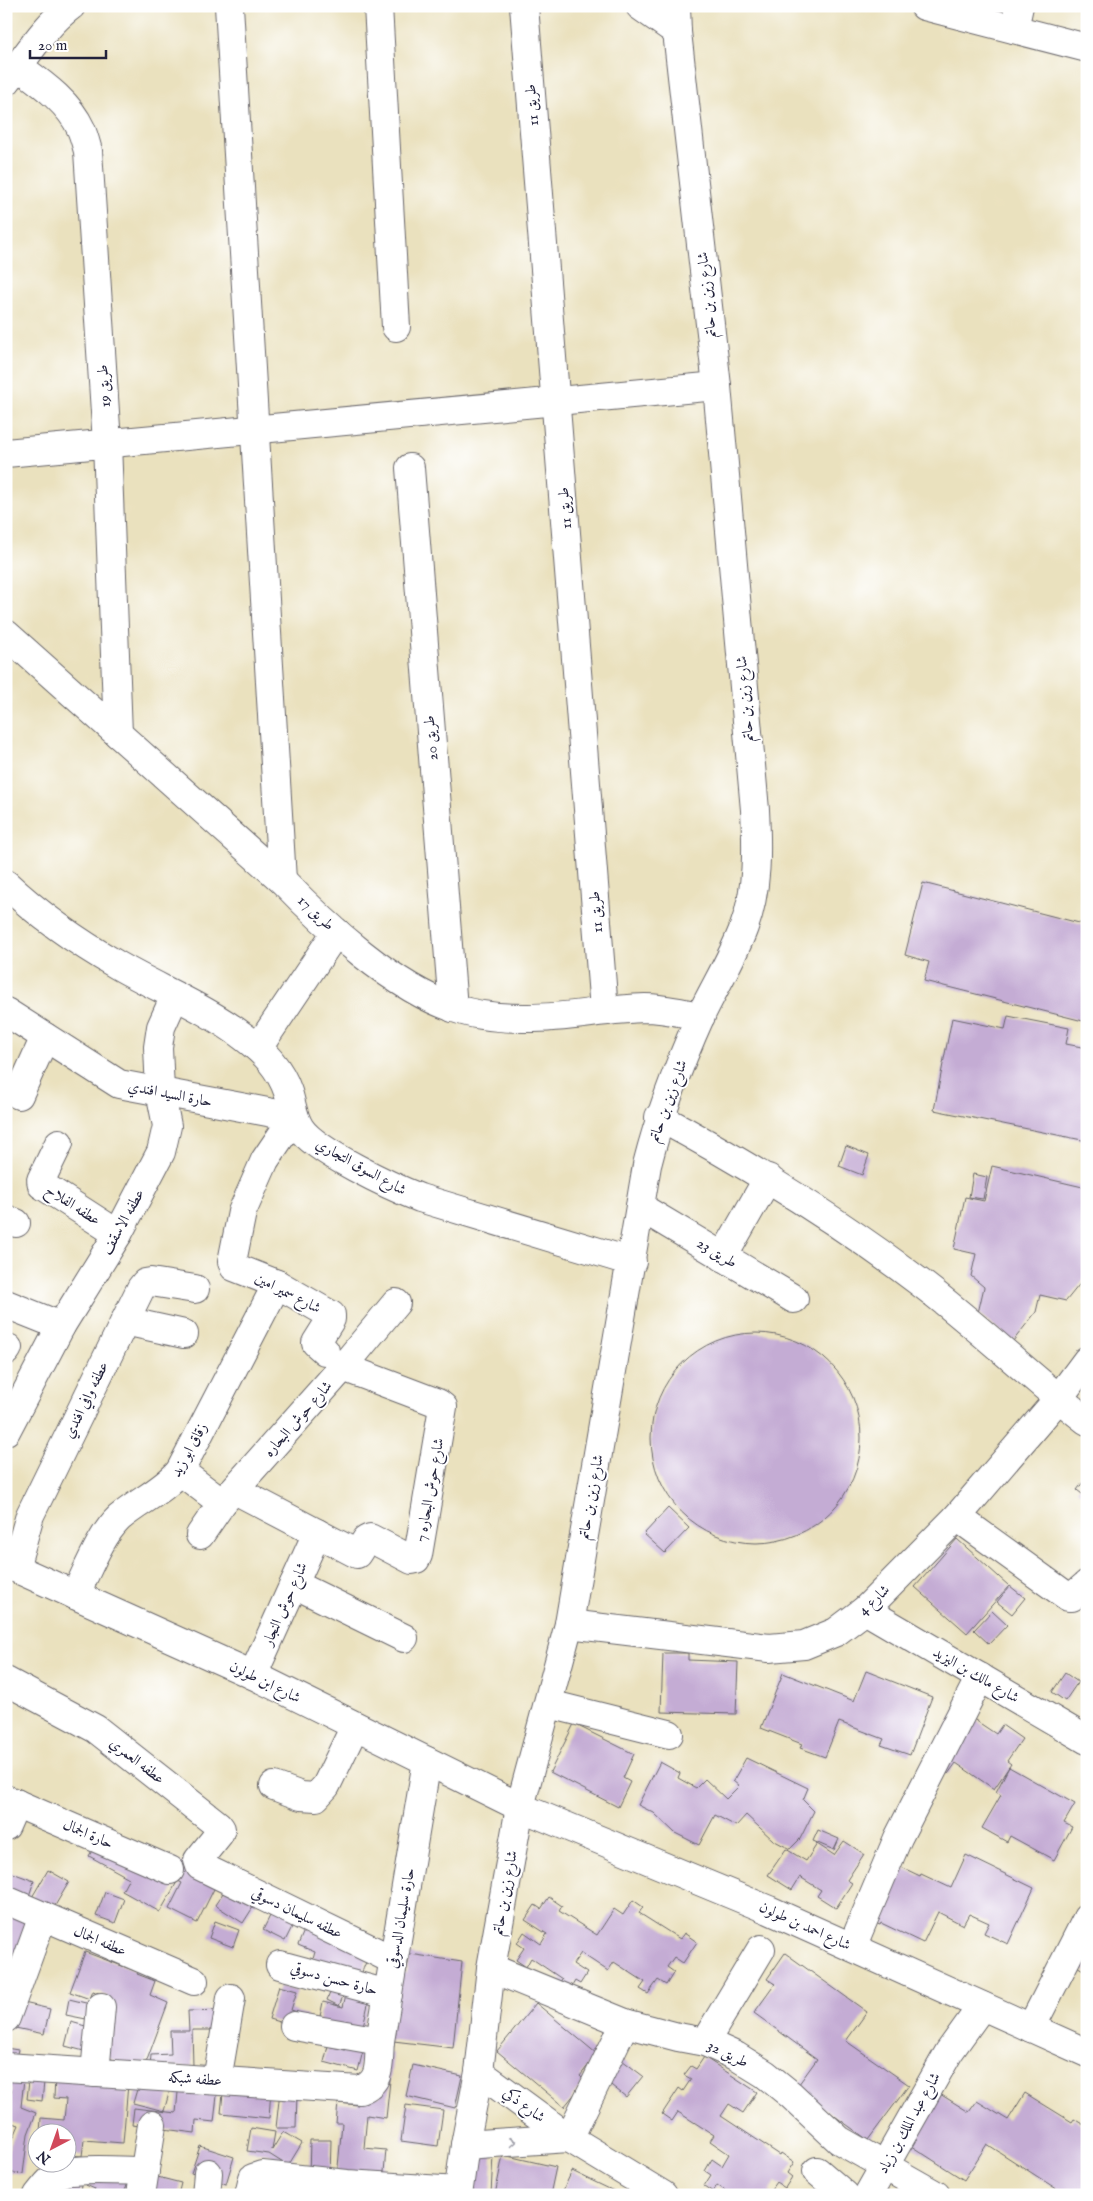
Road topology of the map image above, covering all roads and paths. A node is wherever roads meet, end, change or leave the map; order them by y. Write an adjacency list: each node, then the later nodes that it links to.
1 (71, 6): 10 (street)
2 (229, 6): 14 (street)
3 (378, 6): 11 (street)
4 (524, 6): 13 (street, طريق 11)
5 (640, 6): 8 (street)
6 (924, 6): 7 (street)
7 (1017, 18): 9 (street)
8 (677, 19): 12 (street, شارع زين بن حاتم)
9 (1087, 48)
10 (12, 74): 15 (street, طريق 19)
11 (396, 327)
12 (717, 386): 13 (street); 27 (street, شارع زين بن حاتم)
13 (556, 401): 14 (street); 25 (street, طريق 11)
14 (255, 430): 15 (street); 20 (street)
15 (107, 444): 16 (street); 19 (street, طريق 19)
16 (6, 453)
17 (410, 468): 24 (street, طريق 20)
18 (6, 634): 19 (street, طريق 17)
19 (118, 734): 20 (street, طريق 17)
20 (282, 880): 22 (street, طريق 17)
21 (6, 884): 23 (street, شارع السوق التجاري)
22 (336, 932): 24 (street, طريق 17); 29 (street)
23 (175, 996): 29 (street, شارع السوق التجاري); 30 (street, عطفه الاسقف)
24 (453, 1008): 25 (street, طريق 17)
25 (604, 1010): 27 (street, طريق 17)
26 (6, 1012): 28 (street, حارة السيد افندي)
27 (701, 1016): 33 (street, شارع زين بن حاتم)
28 (46, 1037): 30 (street, حارة السيد افندي); 31 (street)
29 (258, 1048): 32 (street, شارع السوق التجاري)
30 (160, 1091): 32 (street, حارة السيد افندي); 37 (street, عطفه الاسقف)
31 (19, 1095)
32 (294, 1117): 39 (street, شارع السوق التجاري); 40 (street, شارع سمير امين)
33 (660, 1117): 35 (street); 36 (street, شارع زين بن حاتم)
34 (59, 1143): 37 (street, عطفه الفلاح)
35 (768, 1178): 38 (street); 50 (street)
36 (640, 1207): 38 (street, طريق 23); 39 (street, شارع زين بن حاتم)
37 (118, 1234): 46 (street, عطفه الاسقف)
38 (723, 1257): 42 (street, طريق 23)
39 (632, 1262): 63 (street, شارع زين بن حاتم)
40 (277, 1284): 48 (street, شارع سمير امين); 53 (street, زقاق ابو زيد)
41 (195, 1289): 45 (street, عطفه وافي افندي)
42 (794, 1299)
43 (396, 1303): 48 (street, شارع حوش البحاره)
44 (6, 1304): 46 (street)
45 (125, 1321): 47 (street); 58 (street, عطفه وافي افندي)
46 (61, 1326): 52 (street, عطفه الاسقف)
47 (184, 1334)
48 (334, 1359): 54 (street, شارع حوش البحاره); 56 (street, شارع حوش البحاره 7)
49 (1087, 1360): 50 (street, شارع 4)
50 (1058, 1399): 51 (street); 55 (street, شارع 4)
51 (1087, 1421)
52 (6, 1431)
53 (180, 1471): 54 (street, شارع حوش البحاره 7); 61 (street, زقاق ابو زيد)
54 (229, 1497): 56 (street, شارع حوش البحاره 7); 57 (street, شارع حوش البحاره)
55 (956, 1517): 60 (street); 62 (street, شارع 4)
56 (317, 1533): 59 (street, شارع حوش النجار)
57 (200, 1535)
58 (11, 1566): 61 (street, شارع ابن طولون)
59 (294, 1584): 64 (street); 65 (street, شارع حوش النجار)
60 (1087, 1584)
61 (76, 1595): 65 (street, شارع ابن طولون)
62 (866, 1610): 63 (street, شارع 4); 66 (street, شارع مالك بن اليزيد)
63 (569, 1624): 68 (street, شارع زين بن حاتم)
64 (404, 1638)
65 (253, 1675): 69 (street, شارع ابن طولون)
66 (980, 1677): 71 (street, شارع مالك بن اليزيد); 81 (street)
67 (6, 1681): 76 (street, عطفه العمري)
68 (549, 1704): 70 (street); 74 (street, شارع زين بن حاتم)
69 (355, 1726): 72 (street, شارع ابن طولون); 73 (street)
70 (669, 1734)
71 (1087, 1740)
72 (427, 1761): 74 (street, شارع ابن طولون); 83 (street, حارة سليمان الدسوقي)
73 (274, 1786)
74 (520, 1807): 81 (street, شارع احمد بن طولون); 85 (street, شارع زين بن حاتم)
75 (10, 1810): 77 (street, حارة الجمال)
76 (200, 1866): 83 (street, عطفه سليمان دسوقي)
77 (170, 1870)
78 (6, 1900): 79 (street, عطفه الجمال)
79 (43, 1916): 86 (street, عطفه الجمال); 91 (street)
80 (1087, 1918): 94 (street)
81 (852, 1947): 89 (street, شارع احمد بن طولون)
82 (761, 1949): 96 (street)
83 (393, 1960): 87 (street, حارة سليمان الدسوقي)
84 (280, 1964): 87 (street, حارة حسن دسوقي)
85 (491, 1968): 92 (street, طريق 32); 99 (street, شارع زين بن حاتم)
86 (194, 1981)
87 (388, 1994): 95 (street, حارة سليمان الدسوقي)
88 (231, 1998): 102 (street)
89 (982, 2006): 94 (street, شارع احمد بن طولون); 106 (street, شارع عبد الملك بن زياد)
90 (101, 2007): 100 (street)
91 (6, 2018)
92 (625, 2022): 96 (street, طريق 32); 104 (street)
93 (294, 2026): 95 (street)
94 (1031, 2028): 97 (street, شارع احمد بن طولون)
95 (380, 2041): 101 (street, حارة سليمان الدسوقي)
96 (705, 2042): 106 (street, طريق 32)
97 (1087, 2053)
98 (6, 2067): 100 (street, عطفه شبكه)
99 (479, 2072): 104 (street, شارع ذكي); 105 (street, شارع زين بن حاتم)
100 (95, 2073): 102 (street, عطفه شبكه)
101 (377, 2075): 102 (street, عطفه شبكه)
102 (217, 2080)
103 (152, 2126): 108 (street)
104 (570, 2138): 105 (street, شارع ذكي, one-way to 104); 113 (street, شارع ذكي)
105 (464, 2145): 110 (street, شارع زين بن حاتم)
106 (887, 2165): 115 (street, شارع عبد الملك بن زياد); 116 (street, طريق 32)
107 (817, 2171): 114 (street)
108 (143, 2183): 111 (street)
109 (346, 2189): 110 (street); 112 (street)
110 (458, 2193)
111 (38, 2195)
112 (249, 2195)
113 (663, 2195)
114 (845, 2195)
115 (868, 2195)
116 (936, 2195)

